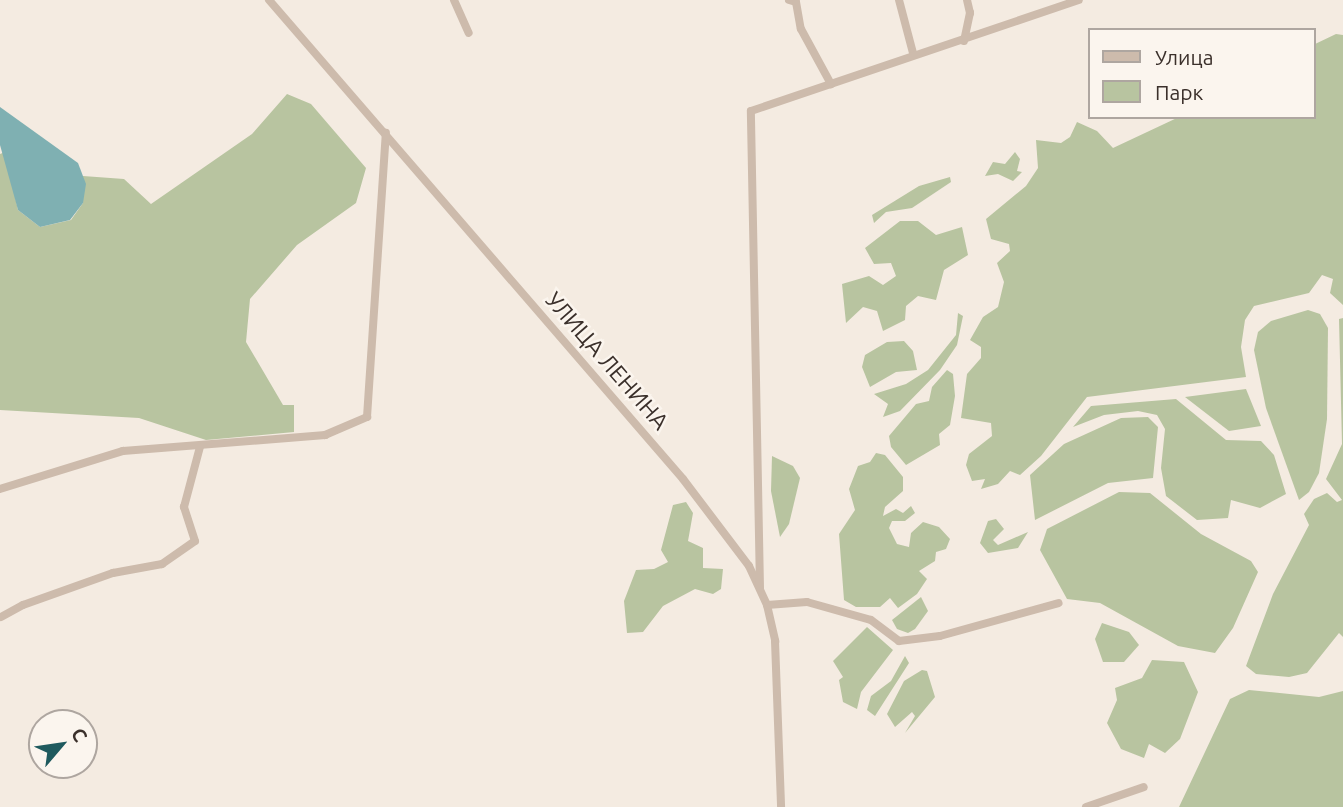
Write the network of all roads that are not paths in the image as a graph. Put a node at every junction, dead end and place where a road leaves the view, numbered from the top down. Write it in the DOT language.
graph roads {
  1 [pos="269,0"];
  2 [pos="454,0"];
  3 [pos="789,0"];
  4 [pos="899,0"];
  5 [pos="967,0"];
  6 [pos="1079,0"];
  7 [pos="469,33"];
  8 [pos="964,41"];
  9 [pos="913,52"];
  10 [pos="831,84"];
  11 [pos="386,133"];
  12 [pos="200,447"];
  13 [pos="0,489"];
  14 [pos="760,591"];
  15 [pos="1059,603"];
  16 [pos="767,605"];
  17 [pos="1,617"];
  18 [pos="1144,787"];
  19 [pos="781,807"];
  20 [pos="1086,807"];
  1 -- 11 [label="street, УЛИЦА ЛЕНИНА"];
  2 -- 7 [label="street"];
  3 -- 10 [label="street"];
  4 -- 9 [label="street"];
  5 -- 8 [label="street"];
  6 -- 8 [label="street"];
  8 -- 9 [label="street"];
  9 -- 10 [label="street"];
  10 -- 14 [label="street"];
  11 -- 12 [label="street"];
  11 -- 14 [label="street, УЛИЦА ЛЕНИНА"];
  12 -- 13 [label="street"];
  12 -- 17 [label="street"];
  14 -- 16 [label="street, УЛИЦА ЛЕНИНА"];
  15 -- 16 [label="street"];
  16 -- 19 [label="street, УЛИЦА ЛЕНИНА"];
  18 -- 20 [label="street"];
}
